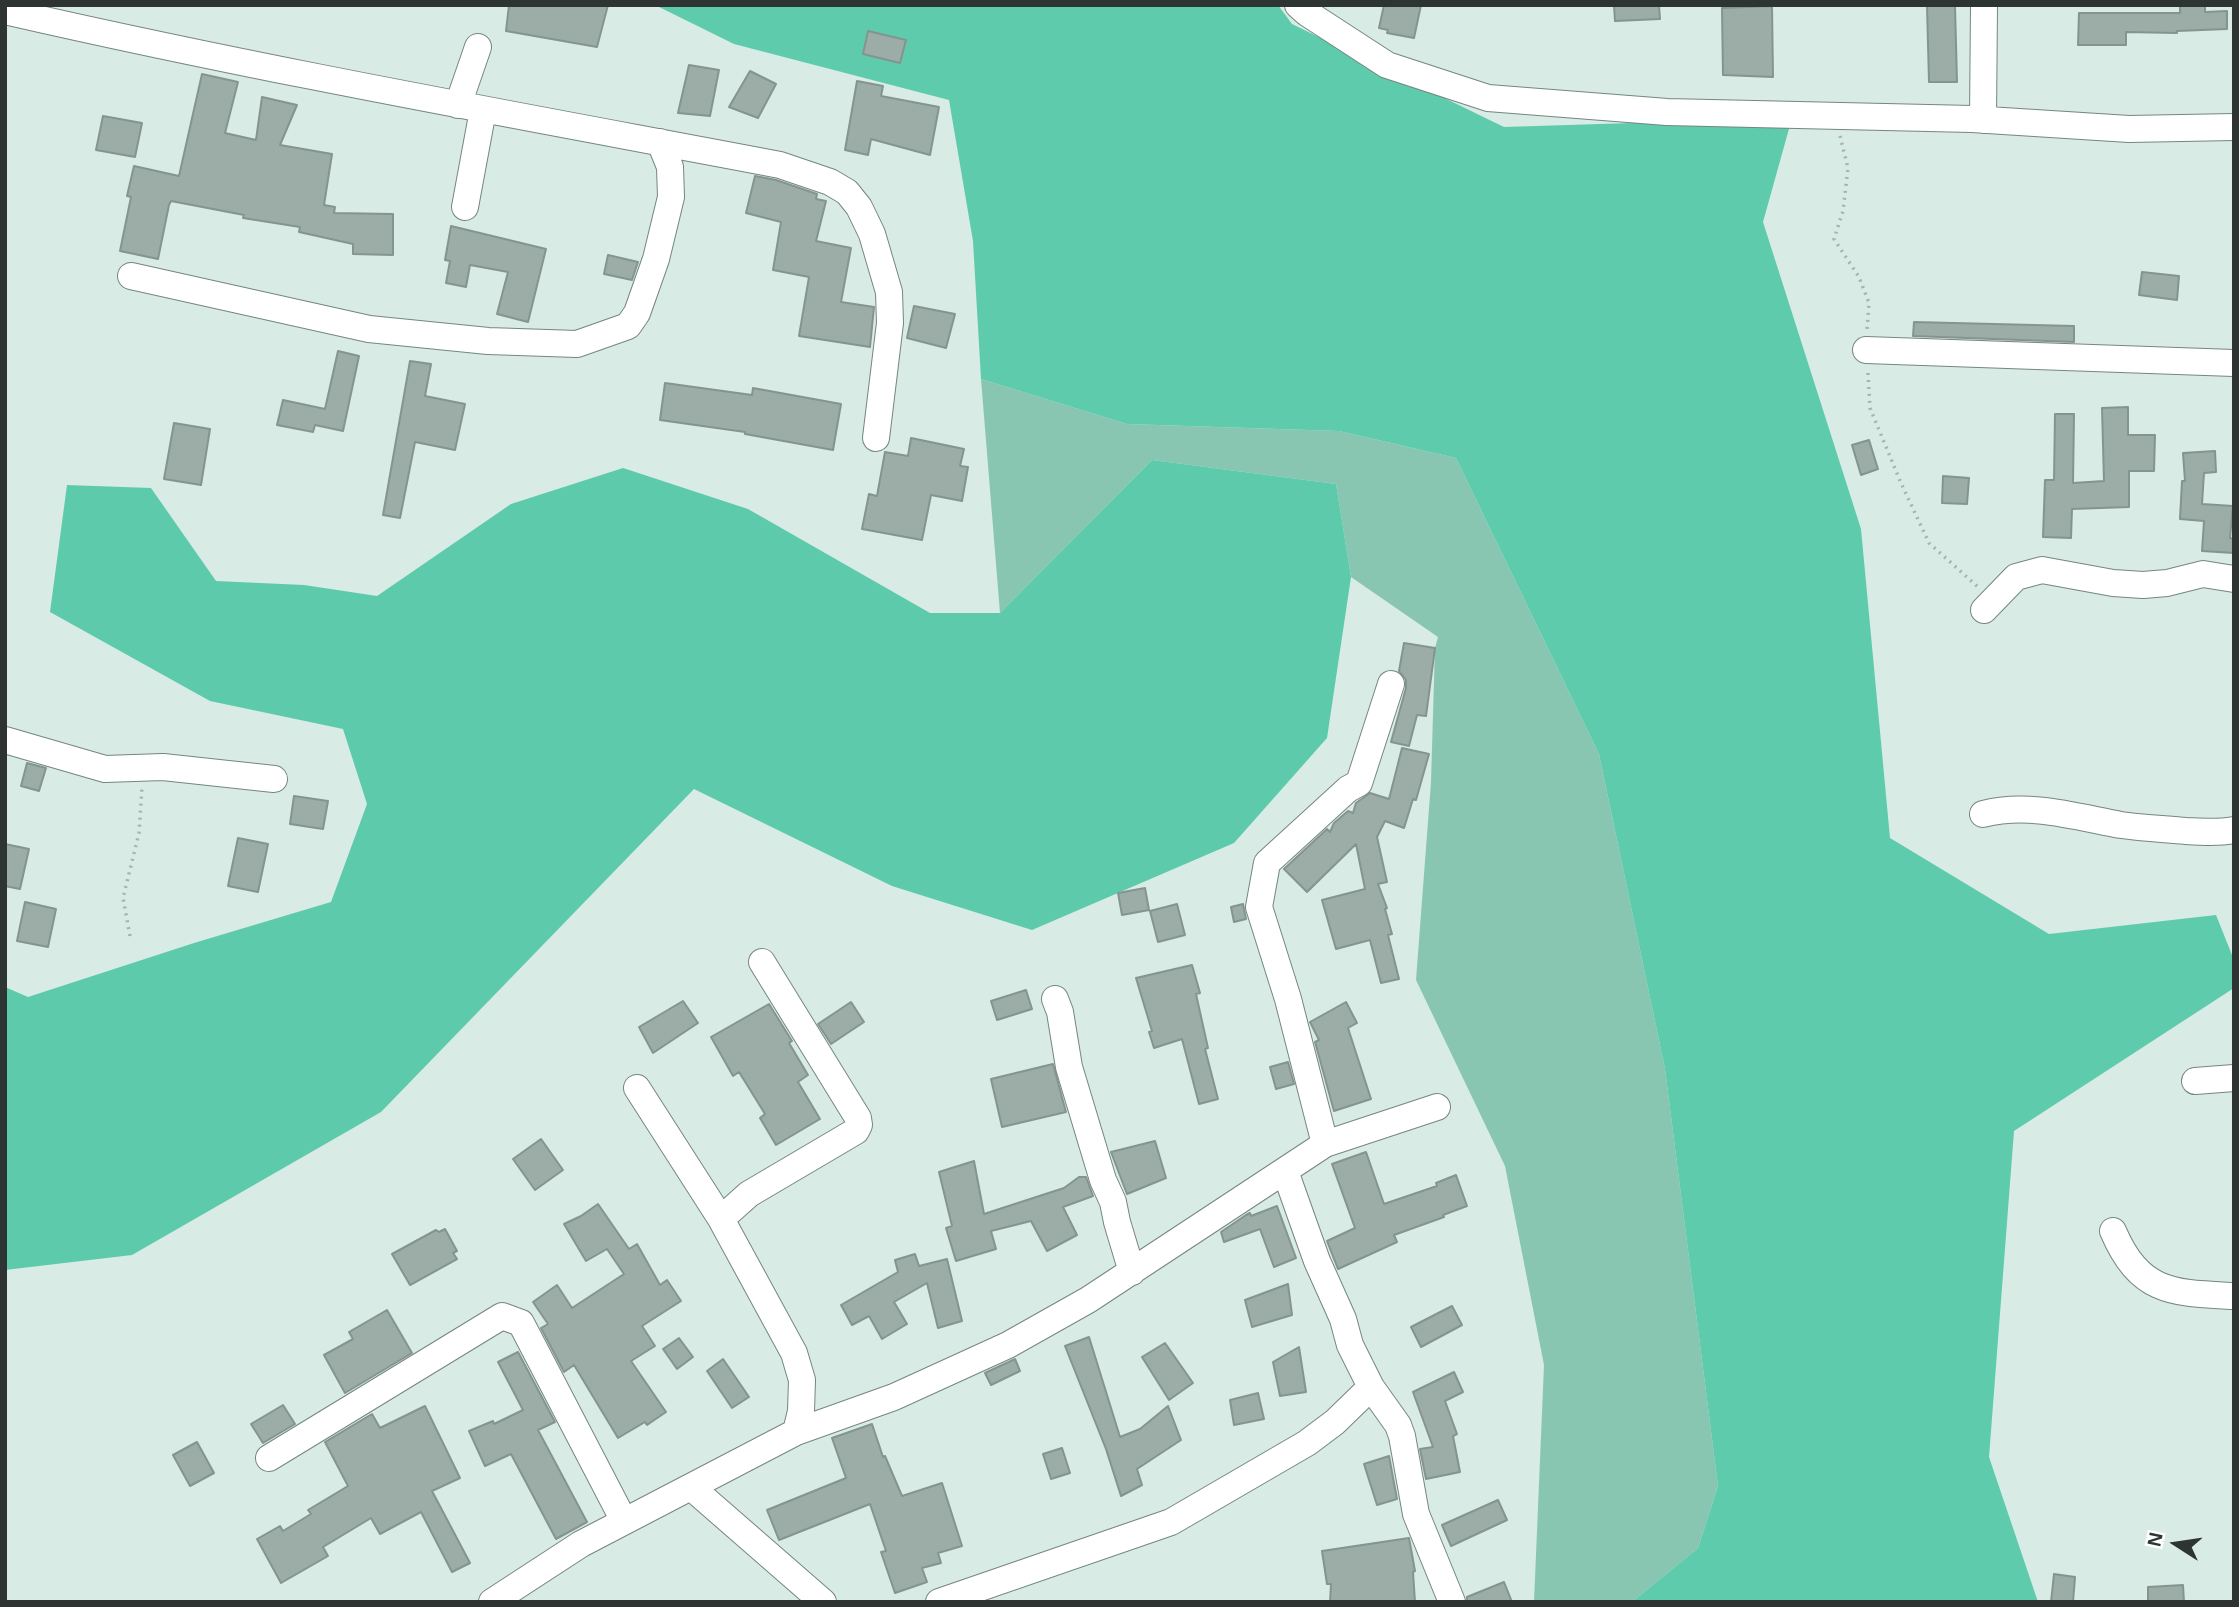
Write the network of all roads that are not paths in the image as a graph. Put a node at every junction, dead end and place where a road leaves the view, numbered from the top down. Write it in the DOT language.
graph roads {
  1 [pos="1298,5"];
  2 [pos="1984,5"];
  3 [pos="5,11"];
  4 [pos="478,47"];
  5 [pos="471,108"];
  6 [pos="1983,120"];
  7 [pos="2234,127"];
  8 [pos="660,142"];
  9 [pos="465,207"];
  10 [pos="131,275"];
  11 [pos="1866,350"];
  12 [pos="2234,363"];
  13 [pos="876,438"];
  14 [pos="2234,579"];
  15 [pos="1984,610"];
  16 [pos="1391,684"];
  17 [pos="5,740"];
  18 [pos="274,779"];
  19 [pos="1983,814"];
  20 [pos="2234,830"];
  21 [pos="762,962"];
  22 [pos="1055,999"];
  23 [pos="2234,1078"];
  24 [pos="2195,1080"];
  25 [pos="637,1088"];
  26 [pos="1437,1107"];
  27 [pos="1325,1144"];
  28 [pos="1285,1171"];
  29 [pos="721,1219"];
  30 [pos="2113,1231"];
  31 [pos="1132,1272"];
  32 [pos="2234,1296"];
  33 [pos="1371,1387"];
  34 [pos="796,1432"];
  35 [pos="269,1458"];
  36 [pos="691,1487"];
  37 [pos="624,1521"];
  38 [pos="492,1602"];
  39 [pos="823,1602"];
  40 [pos="939,1602"];
  41 [pos="1452,1602"];
  1 -- 6 [label="street"];
  2 -- 6 [label="street"];
  3 -- 5 [label="street"];
  4 -- 5 [label="street"];
  5 -- 8 [label="street"];
  5 -- 9 [label="street"];
  6 -- 7 [label="street"];
  8 -- 10 [label="street"];
  8 -- 13 [label="street"];
  11 -- 12 [label="street"];
  14 -- 15 [label="street"];
  16 -- 27 [label="street"];
  17 -- 18 [label="street"];
  19 -- 20 [label="street"];
  21 -- 29 [label="street"];
  22 -- 31 [label="street"];
  23 -- 24 [label="street"];
  25 -- 29 [label="street"];
  26 -- 27 [label="street"];
  27 -- 28 [label="street"];
  28 -- 31 [label="street"];
  28 -- 33 [label="street"];
  29 -- 34 [label="street"];
  30 -- 32 [label="street"];
  31 -- 34 [label="street"];
  33 -- 40 [label="street"];
  33 -- 41 [label="street"];
  34 -- 36 [label="street"];
  35 -- 37 [label="street"];
  36 -- 37 [label="street"];
  36 -- 39 [label="street"];
  37 -- 38 [label="street"];
}
